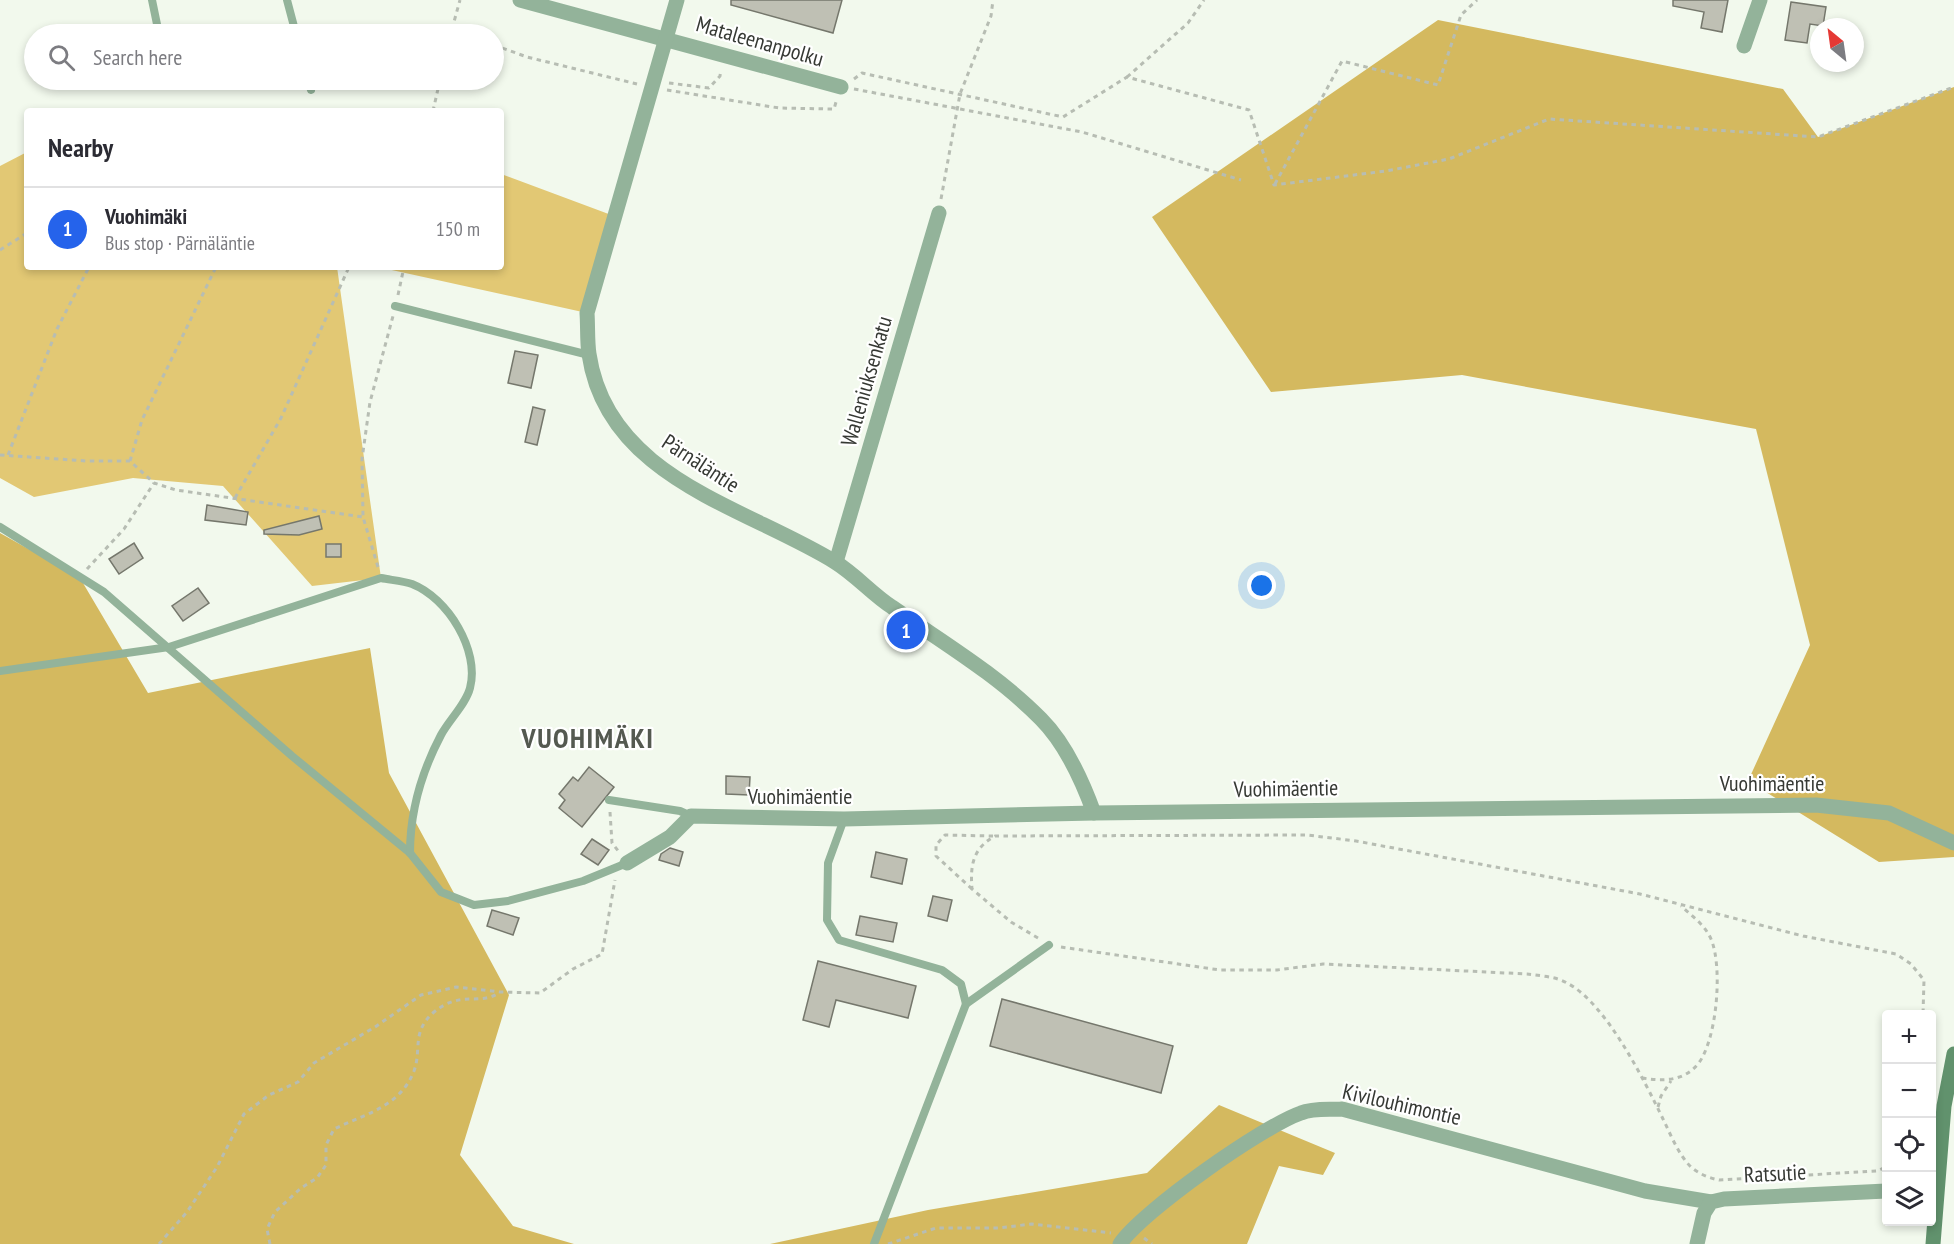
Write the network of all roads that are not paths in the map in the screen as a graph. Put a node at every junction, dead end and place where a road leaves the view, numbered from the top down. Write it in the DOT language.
graph roads {
  1 [pos="152,0"];
  2 [pos="287,0"];
  3 [pos="520,0"];
  4 [pos="677,0"];
  5 [pos="1760,0"];
  6 [pos="157,24"];
  7 [pos="293,24"];
  8 [pos="667,38"];
  9 [pos="1744,46"];
  10 [pos="841,87"];
  11 [pos="939,213"];
  12 [pos="395,306"];
  13 [pos="589,355"];
  14 [pos="0,528"];
  15 [pos="836,562"];
  16 [pos="169,647"];
  17 [pos="0,671"];
  18 [pos="609,800"];
  19 [pos="1094,813"];
  20 [pos="692,816"];
  21 [pos="844,819"];
  22 [pos="1954,843"];
  23 [pos="410,853"];
  24 [pos="622,865"];
  25 [pos="1049,945"];
  26 [pos="966,1004"];
  27 [pos="1954,1054"];
  28 [pos="1949,1106"];
  29 [pos="1936,1178"];
  30 [pos="1882,1191"];
  31 [pos="1711,1202"];
  32 [pos="1933,1226"];
  33 [pos="1123,1239"];
  34 [pos="874,1244"];
  35 [pos="1696,1244"];
  36 [pos="1933,1244"];
  1 -- 6 [label="lane"];
  2 -- 7 [label="lane"];
  3 -- 8 [label="street, Mataleenanpolku"];
  4 -- 8 [label="street, Pärnäläntie"];
  5 -- 9 [label="street"];
  8 -- 10 [label="street, Mataleenanpolku"];
  8 -- 13 [label="street, Pärnäläntie"];
  11 -- 15 [label="street, Walleniuksenkatu"];
  12 -- 13 [label="lane"];
  13 -- 15 [label="street, Pärnäläntie"];
  14 -- 16 [label="lane"];
  15 -- 19 [label="street, Pärnäläntie"];
  16 -- 17 [label="lane"];
  16 -- 23 [label="lane"];
  16 -- 23 [label="lane"];
  18 -- 20 [label="lane"];
  19 -- 21 [label="street, Vuohimäentie"];
  19 -- 22 [label="street, Vuohimäentie"];
  20 -- 21 [label="street, Vuohimäentie"];
  20 -- 24 [label="street"];
  21 -- 26 [label="lane"];
  23 -- 24 [label="lane"];
  25 -- 26 [label="lane"];
  26 -- 34 [label="lane"];
  27 -- 28 [label="street"];
  28 -- 29 [label="street"];
  30 -- 31 [label="street, Ratsutie"];
  31 -- 33 [label="street, Kivilouhimontie"];
  31 -- 35 [label="street"];
  32 -- 36 [label="street"];
}
